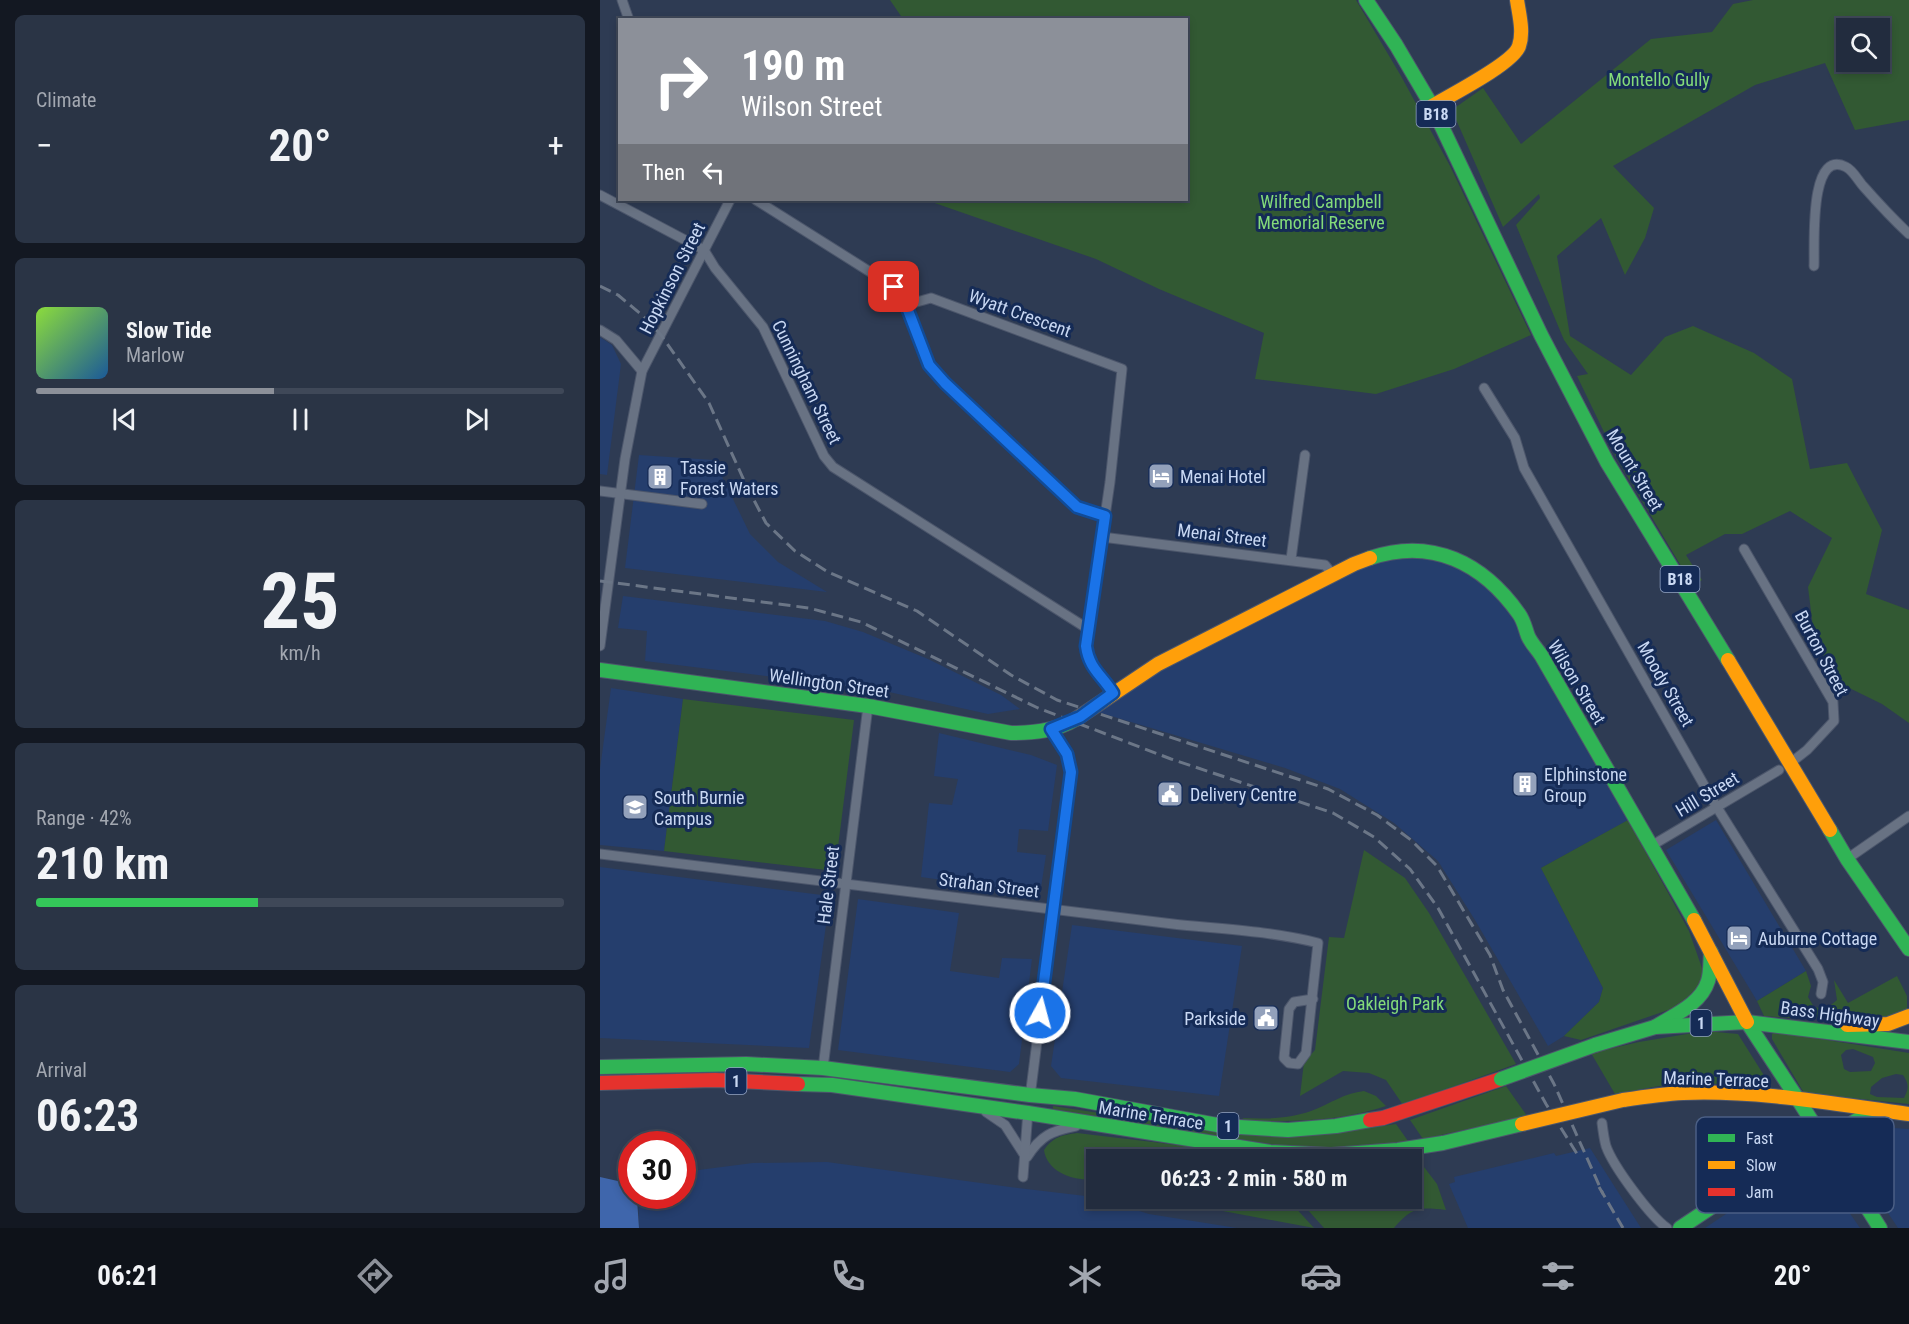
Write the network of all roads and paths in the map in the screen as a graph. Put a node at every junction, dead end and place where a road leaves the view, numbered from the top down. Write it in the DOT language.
graph roads {
  1 [pos="622,0"];
  2 [pos="1366,0"];
  3 [pos="1517,0"];
  4 [pos="628,18"];
  5 [pos="1432,106"];
  6 [pos="600,195"];
  7 [pos="729,201"];
  8 [pos="758,201"];
  9 [pos="1909,234"];
  10 [pos="704,250"];
  11 [pos="1814,266"];
  12 [pos="906,305"];
  13 [pos="600,330"];
  14 [pos="642,371"];
  15 [pos="1484,388"];
  16 [pos="1305,455"];
  17 [pos="600,491"];
  18 [pos="620,495"];
  19 [pos="702,504"];
  20 [pos="1105,516"];
  21 [pos="1102,537"];
  22 [pos="1744,549"];
  23 [pos="1291,559"];
  24 [pos="1333,575"];
  25 [pos="1088,629"];
  26 [pos="600,646"];
  27 [pos="600,670"];
  28 [pos="1113,693"];
  29 [pos="868,706"];
  30 [pos="1051,729"];
  31 [pos="1784,767"];
  32 [pos="1718,807"];
  33 [pos="1909,816"];
  34 [pos="1652,846"];
  35 [pos="600,854"];
  36 [pos="1846,859"];
  37 [pos="844,884"];
  38 [pos="1055,910"];
  39 [pos="1907,948"];
  40 [pos="1711,952"];
  41 [pos="1909,961"];
  42 [pos="1821,993"];
  43 [pos="1313,999"];
  44 [pos="1909,1016"];
  45 [pos="1747,1022"];
  46 [pos="1779,1025"];
  47 [pos="1655,1026"];
  48 [pos="1909,1042"];
  49 [pos="600,1067"];
  50 [pos="823,1068"];
  51 [pos="600,1083"];
  52 [pos="1030,1095"];
  53 [pos="1799,1101"];
  54 [pos="976,1106"];
  55 [pos="1892,1112"];
  56 [pos="1028,1113"];
  57 [pos="1909,1113"];
  58 [pos="1810,1117"];
  59 [pos="1861,1117"];
  60 [pos="1602,1123"];
  61 [pos="1101,1125"];
  62 [pos="1026,1159"];
  63 [pos="1023,1177"];
  64 [pos="1648,1210"];
  65 [pos="1702,1213"];
  66 [pos="1870,1213"];
  67 [pos="1660,1228"];
  68 [pos="1667,1228"];
  69 [pos="1680,1228"];
  70 [pos="1880,1228"];
  1 -- 4 [label="street"];
  2 -- 5 [label="main road, Mount Street / B18"];
  3 -- 5 [label="main road"];
  5 -- 31 [label="main road, Mount Street / B18"];
  6 -- 10 [label="street, Cunningham Street"];
  7 -- 10 [label="street, Hopkinson Street"];
  8 -- 12 [label="street"];
  9 -- 11 [label="street"];
  10 -- 14 [label="street, Hopkinson Street"];
  10 -- 25 [label="street, Cunningham Street"];
  12 -- 20 [label="street"];
  12 -- 20 [label="street, Wyatt Crescent"];
  13 -- 14 [label="street, Hopkinson Street"];
  14 -- 18 [label="street, Hopkinson Street"];
  15 -- 32 [label="street, Moody Street"];
  16 -- 23 [label="street"];
  17 -- 18 [label="street"];
  18 -- 19 [label="street"];
  18 -- 26 [label="street, Hopkinson Street"];
  20 -- 21 [label="street"];
  21 -- 23 [label="street, Menai Street"];
  21 -- 25 [label="street"];
  22 -- 31 [label="street, Burton Street"];
  23 -- 24 [label="street, Menai Street"];
  24 -- 28 [label="main road, Wilson Street"];
  24 -- 34 [label="main road, Wilson Street"];
  25 -- 28 [label="street"];
  27 -- 29 [label="main road, Wellington Street"];
  28 -- 30 [label="main road, Wilson Street"];
  29 -- 30 [label="main road, Wellington Street"];
  29 -- 37 [label="street, Hale Street"];
  30 -- 38 [label="street"];
  31 -- 32 [label="street, Hill Street"];
  31 -- 36 [label="main road, Mount Street / B18"];
  32 -- 34 [label="street, Hill Street"];
  32 -- 42 [label="street, Moody Street"];
  33 -- 36 [label="street"];
  34 -- 40 [label="main road, Wilson Street"];
  35 -- 37 [label="street, Strahan Street"];
  36 -- 39 [label="main road, Mount Street / B18"];
  37 -- 38 [label="street, Strahan Street"];
  37 -- 50 [label="street, Hale Street"];
  38 -- 43 [label="street, Strahan Street"];
  38 -- 52 [label="street"];
  39 -- 41 [label="main road, Mount Street"];
  40 -- 45 [label="main road, Wilson Street"];
  40 -- 47 [label="main road"];
  43 -- 43 [label="street, Strahan Street"];
  44 -- 46 [label="main road"];
  45 -- 46 [label="main road, Bass Highway / 1"];
  45 -- 47 [label="main road, Marine Terrace / 1"];
  45 -- 53 [label="main road, Wilson Street"];
  46 -- 48 [label="main road, Bass Highway / 1"];
  47 -- 52 [label="main road, Marine Terrace / 1, bridge"];
  49 -- 50 [label="main road, Marine Terrace / 1"];
  50 -- 52 [label="main road, Marine Terrace / 1"];
  51 -- 54 [label="main road, Marine Terrace / 1"];
  52 -- 56 [label="street"];
  53 -- 55 [label="main road, 1"];
  53 -- 58 [label="main road, Wilson Street"];
  53 -- 61 [label="main road, Marine Terrace / 1, bridge"];
  54 -- 56 [label="main road, Marine Terrace / 1"];
  54 -- 62 [label="street"];
  55 -- 57 [label="main road, 1"];
  55 -- 59 [label="main road"];
  56 -- 61 [label="main road, Marine Terrace / 1"];
  56 -- 62 [label="street"];
  60 -- 64 [label="street"];
  61 -- 62 [label="street"];
  62 -- 63 [label="street"];
  64 -- 67 [label="street"];
  64 -- 68 [label="street"];
  65 -- 69 [label="main road"];
  66 -- 70 [label="main road, Wilson Street"];
}
